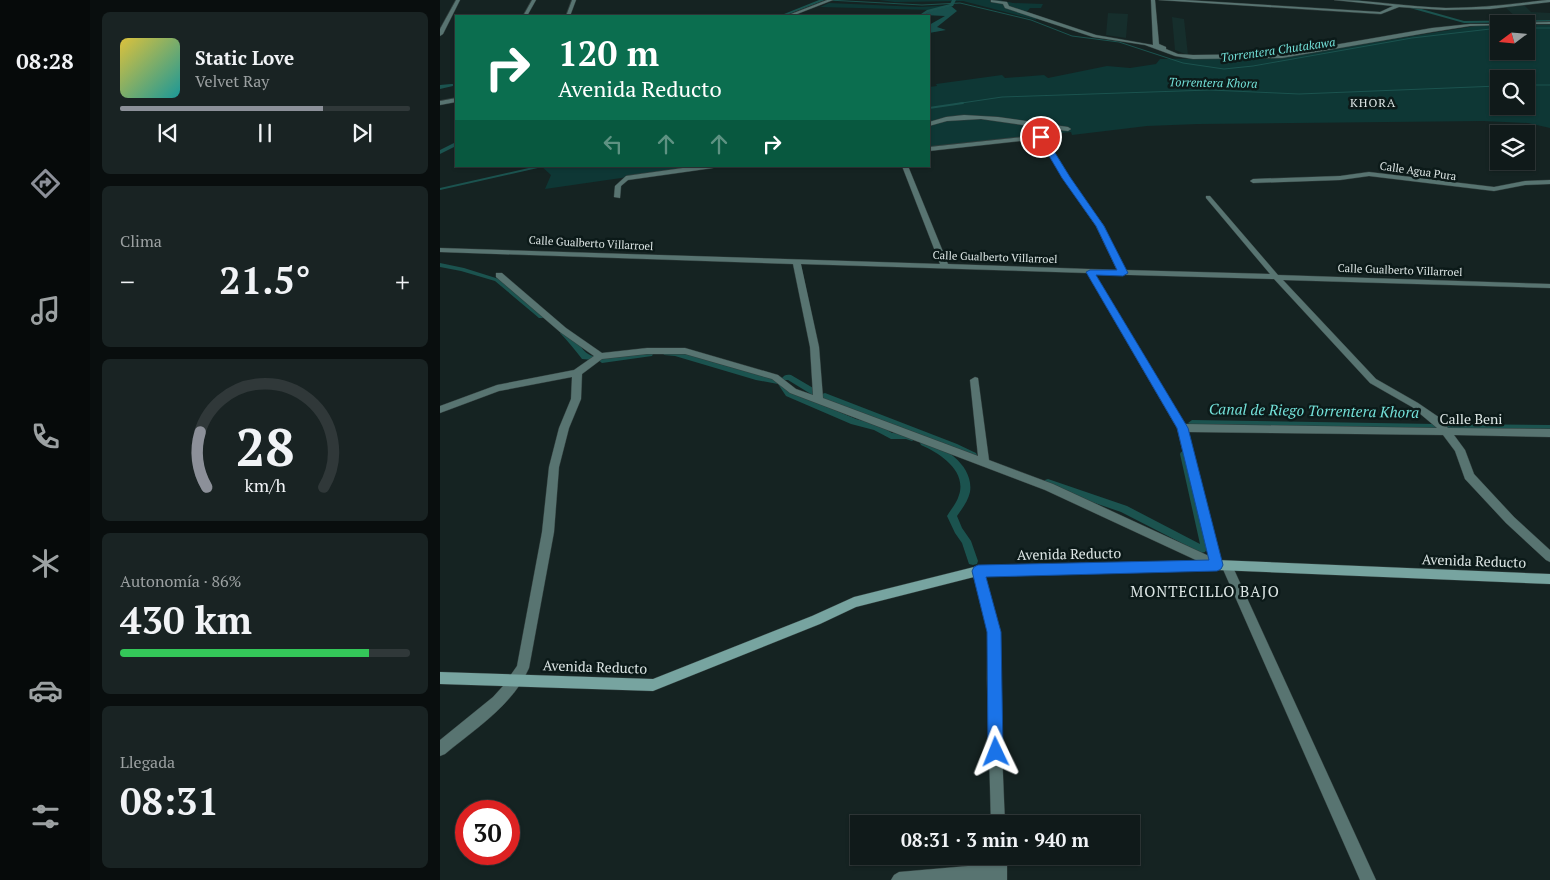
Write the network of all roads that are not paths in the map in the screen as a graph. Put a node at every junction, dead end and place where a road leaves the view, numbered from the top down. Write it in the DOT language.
graph roads {
  1 [pos="454,0"];
  2 [pos="458,0"];
  3 [pos="534,0"];
  4 [pos="574,0"];
  5 [pos="1153,0"];
  6 [pos="1161,0"];
  7 [pos="1169,0"];
  8 [pos="1336,0"];
  9 [pos="1408,0"];
  10 [pos="829,1"];
  11 [pos="993,1"];
  12 [pos="1550,1"];
  13 [pos="1412,5"];
  14 [pos="1398,6"];
  15 [pos="526,15"];
  16 [pos="568,15"];
  17 [pos="791,15"];
  18 [pos="1535,23"];
  19 [pos="1550,23"];
  20 [pos="1490,24"];
  21 [pos="440,26"];
  22 [pos="440,34"];
  23 [pos="1193,58"];
  24 [pos="455,100"];
  25 [pos="440,103"];
  26 [pos="930,124"];
  27 [pos="1068,129"];
  28 [pos="930,148"];
  29 [pos="705,167"];
  30 [pos="906,167"];
  31 [pos="1253,181"];
  32 [pos="1550,182"];
  33 [pos="1208,197"];
  34 [pos="618,198"];
  35 [pos="440,250"];
  36 [pos="796,261"];
  37 [pos="945,266"];
  38 [pos="1090,272"];
  39 [pos="1123,273"];
  40 [pos="499,275"];
  41 [pos="1276,277"];
  42 [pos="1550,286"];
  43 [pos="600,356"];
  44 [pos="577,373"];
  45 [pos="975,380"];
  46 [pos="818,400"];
  47 [pos="440,410"];
  48 [pos="1182,428"];
  49 [pos="1448,433"];
  50 [pos="1550,433"];
  51 [pos="984,461"];
  52 [pos="1550,557"];
  53 [pos="1222,565"];
  54 [pos="978,571"];
  55 [pos="1550,579"];
  56 [pos="440,678"];
  57 [pos="518,679"];
  58 [pos="440,749"];
  59 [pos="998,815"];
  60 [pos="999,869"];
  61 [pos="899,880"];
  62 [pos="1368,880"];
  1 -- 21 [label="street"];
  2 -- 22 [label="street"];
  3 -- 15 [label="street"];
  4 -- 16 [label="street"];
  5 -- 23 [label="street"];
  6 -- 7 [label="street"];
  7 -- 14 [label="street"];
  8 -- 14 [label="street"];
  9 -- 13 [label="street"];
  10 -- 17 [label="street"];
  11 -- 23 [label="street"];
  12 -- 13 [label="street"];
  13 -- 14 [label="street"];
  18 -- 19 [label="street"];
  20 -- 23 [label="street"];
  24 -- 25 [label="street"];
  26 -- 27 [label="street"];
  28 -- 39 [label="street"];
  29 -- 34 [label="street"];
  30 -- 37 [label="street"];
  31 -- 32 [label="street, Calle Agua Pura"];
  33 -- 41 [label="street"];
  35 -- 36 [label="street, Calle Gualberto Villarroel"];
  36 -- 37 [label="street, Calle Gualberto Villarroel"];
  36 -- 46 [label="street"];
  37 -- 38 [label="street, Calle Gualberto Villarroel"];
  38 -- 39 [label="street, Calle Gualberto Villarroel"];
  38 -- 48 [label="street"];
  39 -- 41 [label="street, Calle Gualberto Villarroel"];
  40 -- 43 [label="street"];
  41 -- 42 [label="street, Calle Gualberto Villarroel"];
  41 -- 49 [label="street"];
  43 -- 44 [label="street"];
  43 -- 46 [label="street"];
  44 -- 47 [label="street"];
  44 -- 57 [label="street"];
  45 -- 51 [label="street"];
  46 -- 51 [label="street"];
  48 -- 49 [label="street, Calle Beni"];
  48 -- 53 [label="street"];
  49 -- 50 [label="street, Calle Beni"];
  49 -- 52 [label="street"];
  51 -- 53 [label="street"];
  53 -- 54 [label="main road, Avenida Reducto"];
  53 -- 55 [label="main road, Avenida Reducto"];
  53 -- 62 [label="street"];
  54 -- 57 [label="main road, Avenida Reducto"];
  54 -- 59 [label="street"];
  56 -- 57 [label="main road, Avenida Reducto"];
  57 -- 58 [label="street"];
  60 -- 61 [label="street"];
}
